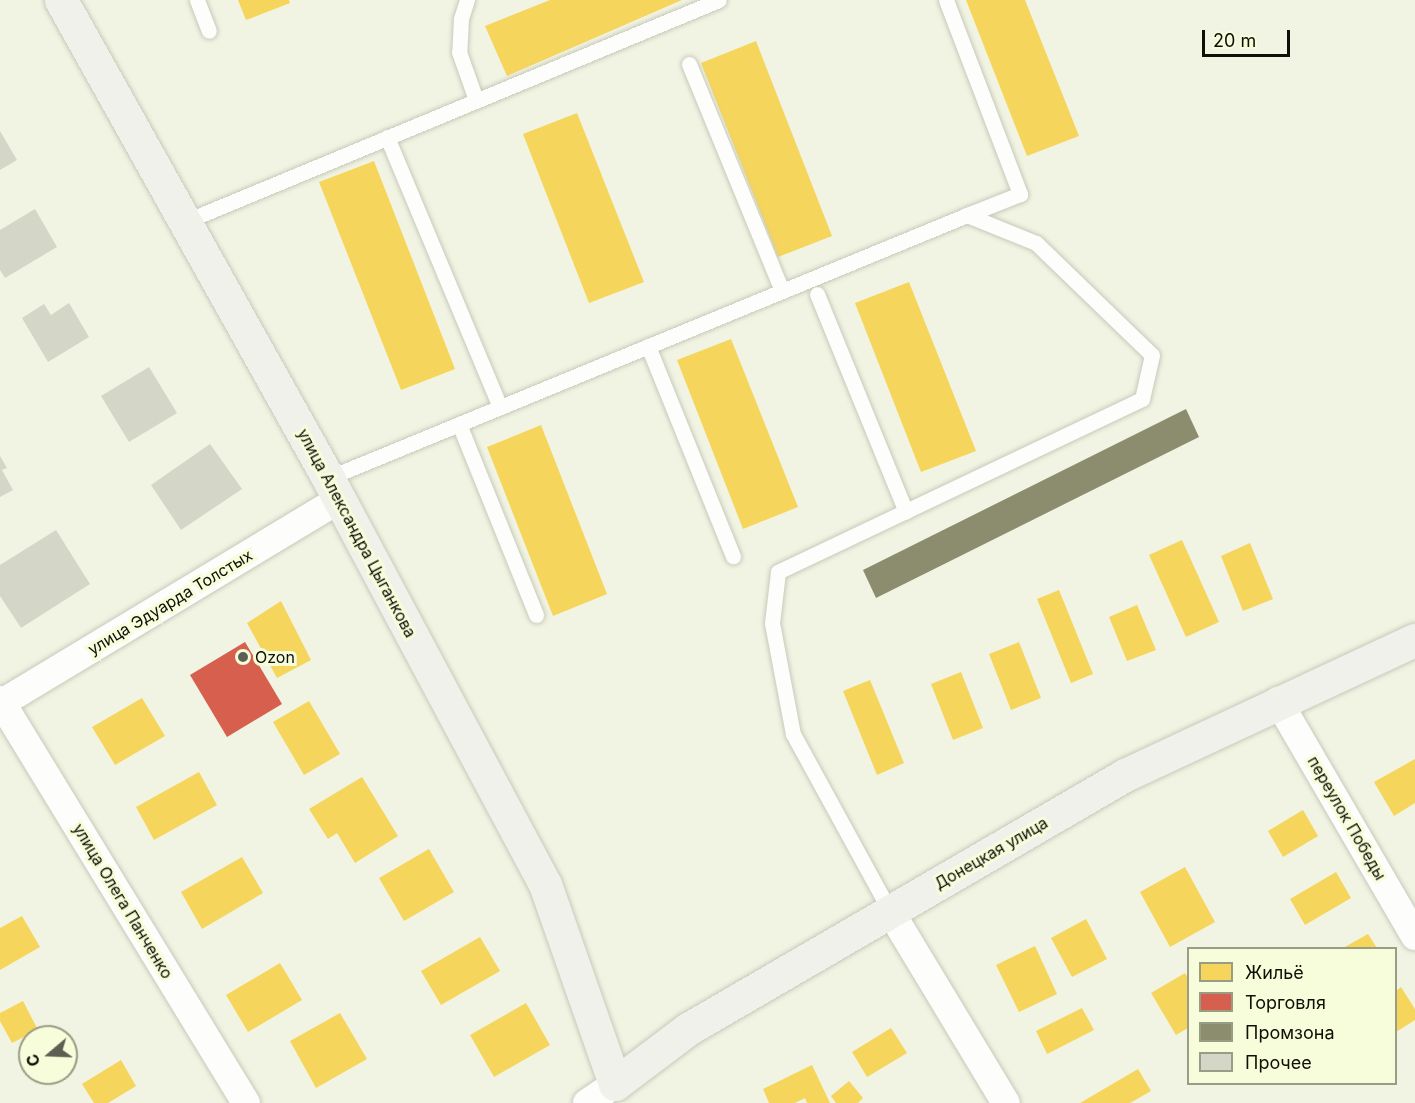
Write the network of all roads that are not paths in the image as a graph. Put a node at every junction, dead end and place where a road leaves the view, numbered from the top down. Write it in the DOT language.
graph roads {
  1 [pos="61,0"];
  2 [pos="197,0"];
  3 [pos="467,0"];
  4 [pos="719,0"];
  5 [pos="946,0"];
  6 [pos="209,31"];
  7 [pos="689,64"];
  8 [pos="476,100"];
  9 [pos="387,137"];
  10 [pos="967,215"];
  11 [pos="184,222"];
  12 [pos="782,291"];
  13 [pos="817,294"];
  14 [pos="648,346"];
  15 [pos="500,407"];
  16 [pos="459,424"];
  17 [pos="334,489"];
  18 [pos="906,512"];
  19 [pos="733,556"];
  20 [pos="536,615"];
  21 [pos="1415,640"];
  22 [pos="1278,701"];
  23 [pos="1,702"];
  24 [pos="891,911"];
  25 [pos="1415,936"];
  26 [pos="615,1084"];
  27 [pos="246,1103"];
  28 [pos="587,1103"];
  29 [pos="1006,1103"];
  1 -- 11 [label="street, улица Александра Цыганкова"];
  2 -- 6 [label="lane"];
  3 -- 8 [label="lane"];
  4 -- 8 [label="lane"];
  5 -- 10 [label="lane"];
  7 -- 12 [label="lane"];
  8 -- 9 [label="lane"];
  9 -- 11 [label="lane"];
  9 -- 15 [label="lane"];
  10 -- 12 [label="lane"];
  10 -- 18 [label="lane"];
  11 -- 17 [label="street, улица Александра Цыганкова"];
  12 -- 14 [label="lane"];
  13 -- 18 [label="lane"];
  14 -- 15 [label="lane"];
  14 -- 19 [label="lane"];
  15 -- 16 [label="lane"];
  16 -- 17 [label="lane"];
  16 -- 20 [label="lane"];
  17 -- 23 [label="street, улица Эдуарда Толстых"];
  17 -- 26 [label="street, улица Александра Цыганкова"];
  18 -- 24 [label="lane"];
  21 -- 22 [label="street, Донецкая улица"];
  22 -- 24 [label="street, Донецкая улица"];
  22 -- 25 [label="street, переулок Победы"];
  23 -- 27 [label="street, улица Олега Панченко"];
  24 -- 26 [label="street, Донецкая улица"];
  24 -- 29 [label="street"];
  26 -- 28 [label="street, Донецкая улица"];
}
